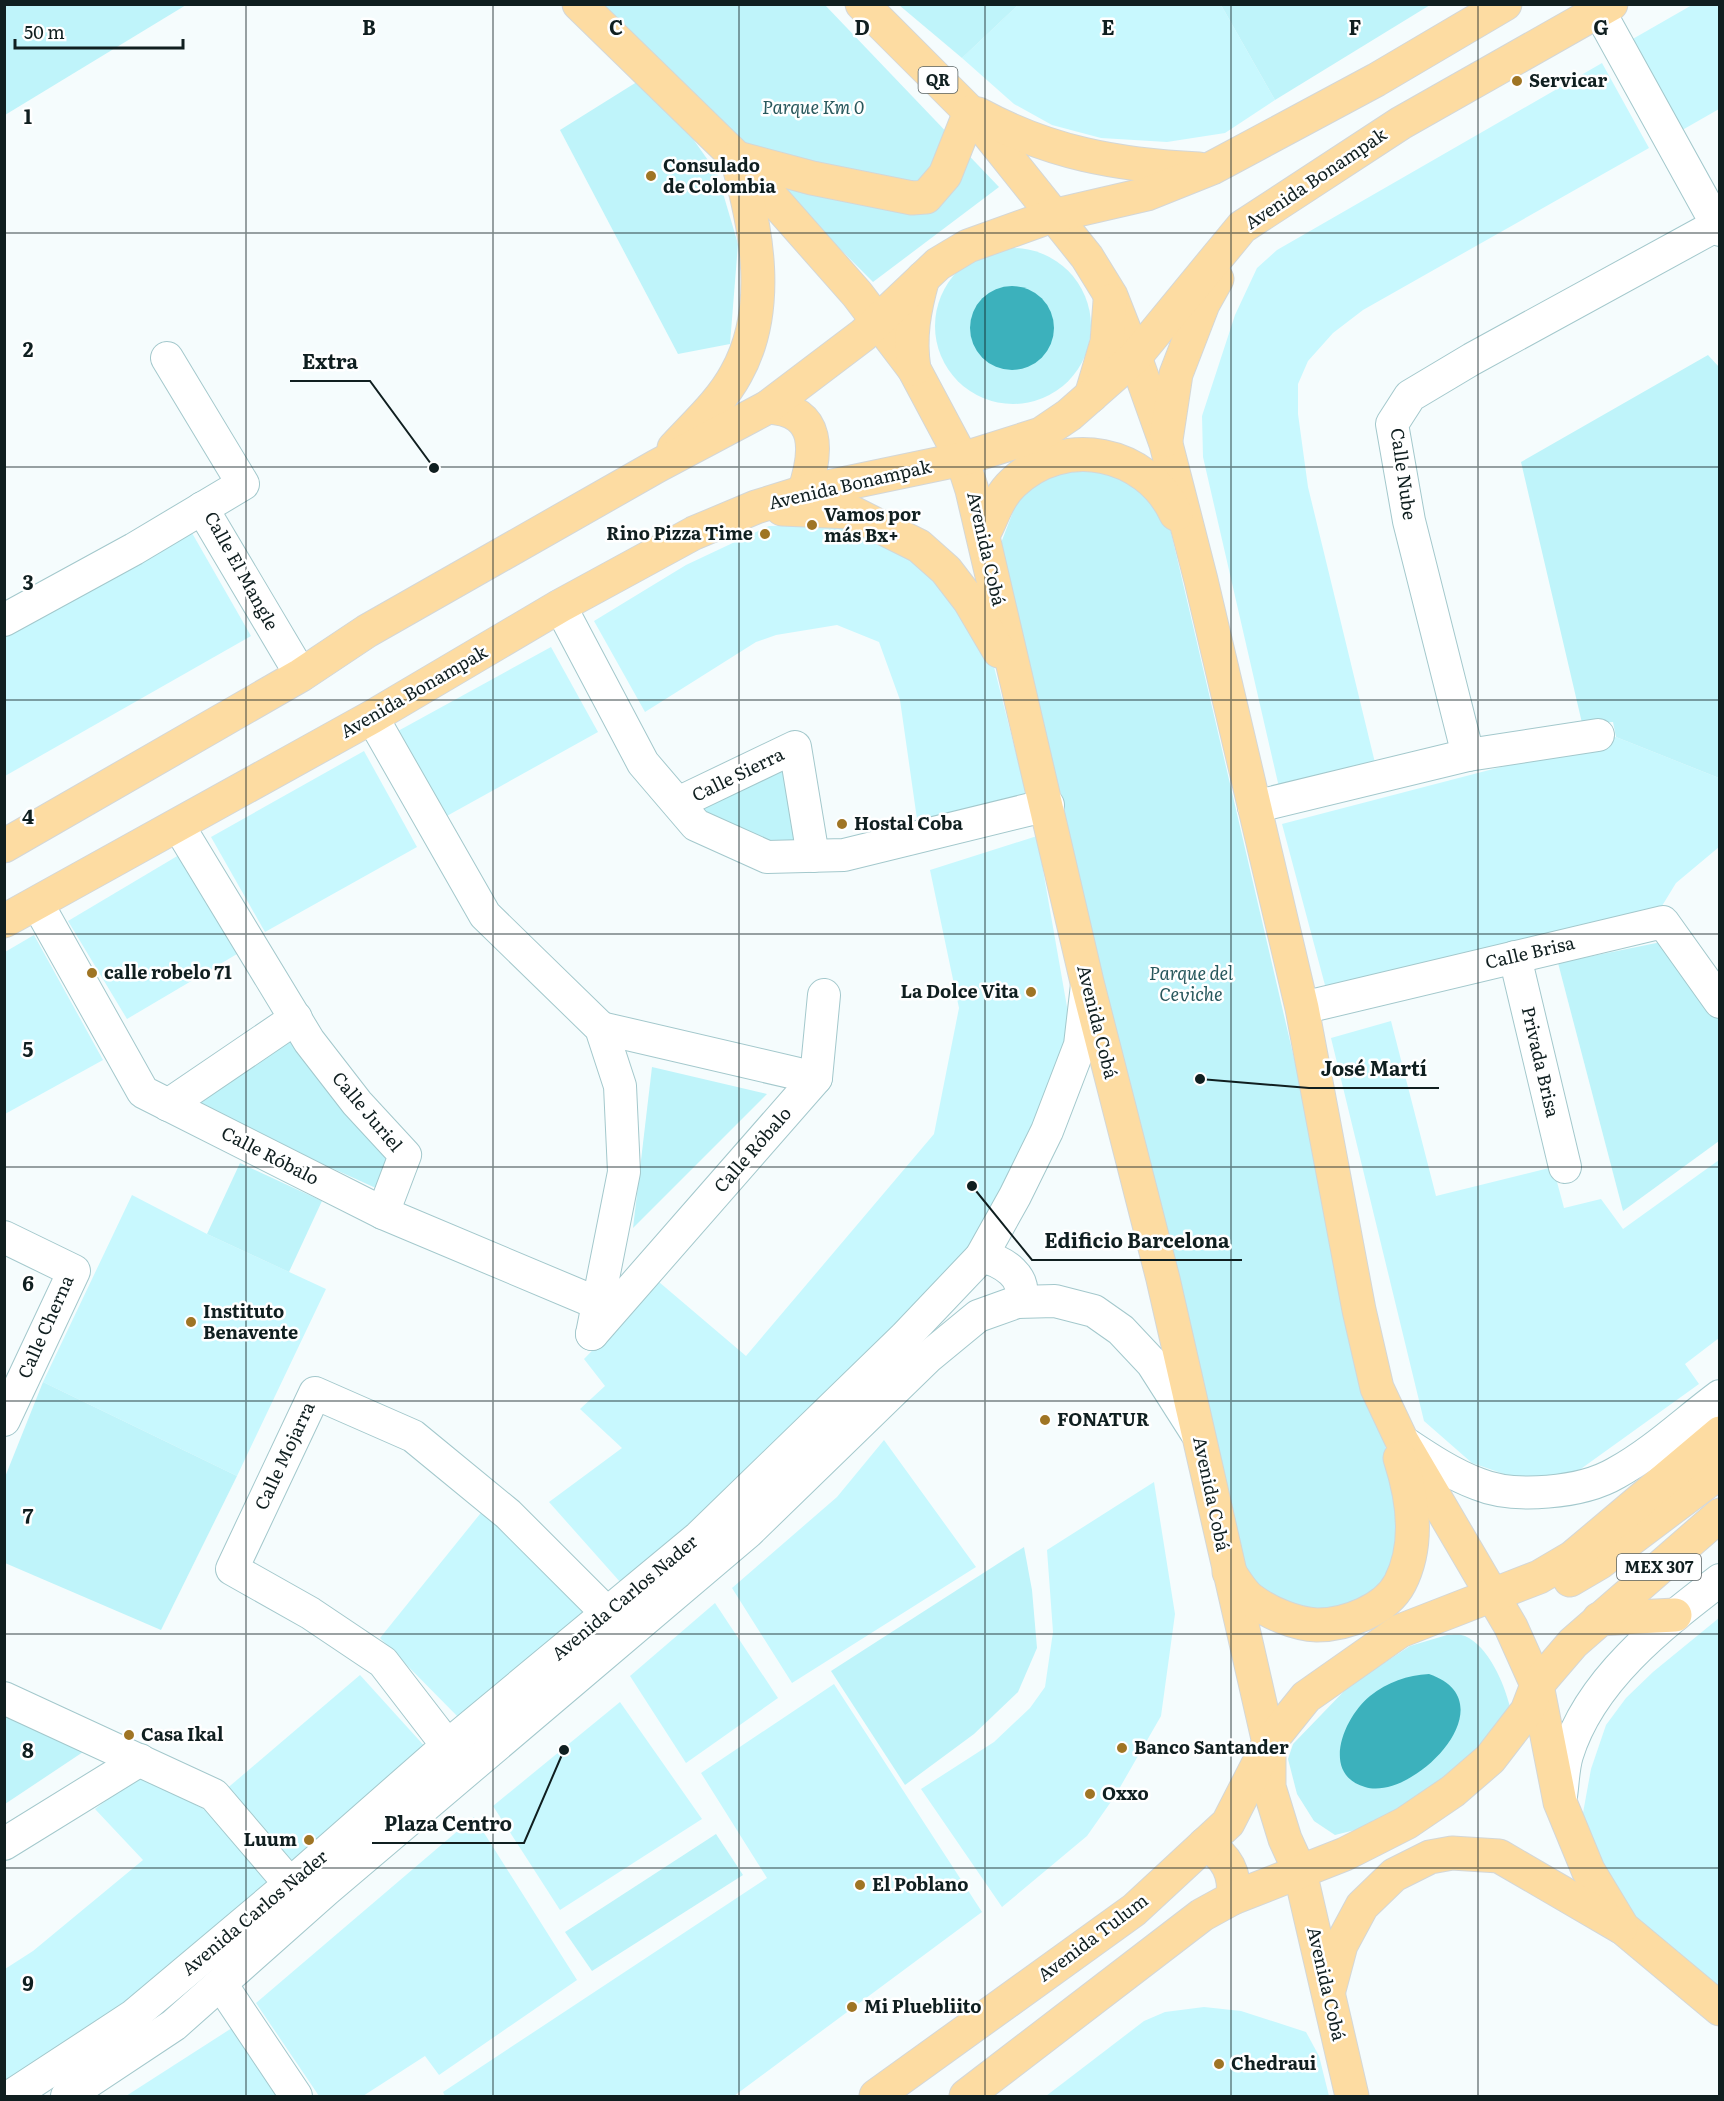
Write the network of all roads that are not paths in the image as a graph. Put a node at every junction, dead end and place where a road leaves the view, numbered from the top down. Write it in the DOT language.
graph roads {
  1 [pos="579,4"];
  2 [pos="862,4"];
  3 [pos="1497,8"];
  4 [pos="1605,8"];
  5 [pos="1516,56"];
  6 [pos="1377,80"];
  7 [pos="967,109"];
  8 [pos="1401,123"];
  9 [pos="737,158"];
  10 [pos="1212,168"];
  11 [pos="1052,216"];
  12 [pos="1242,227"];
  13 [pos="1718,227"];
  14 [pos="999,234"];
  15 [pos="1087,258"];
  16 [pos="923,279"];
  17 [pos="1111,296"];
  18 [pos="878,321"];
  19 [pos="1135,357"];
  20 [pos="167,358"];
  21 [pos="914,369"];
  22 [pos="1090,396"];
  23 [pos="768,407"];
  24 [pos="936,408"];
  25 [pos="1014,444"];
  26 [pos="1166,444"];
  27 [pos="962,459"];
  28 [pos="657,466"];
  29 [pos="804,492"];
  30 [pos="756,507"];
  31 [pos="202,508"];
  32 [pos="984,535"];
  33 [pos="1194,555"];
  34 [pos="560,606"];
  35 [pos="4,620"];
  36 [pos="300,675"];
  37 [pos="1017,681"];
  38 [pos="372,717"];
  39 [pos="1598,735"];
  40 [pos="1468,755"];
  41 [pos="678,804"];
  42 [pos="1048,805"];
  43 [pos="1254,807"];
  44 [pos="178,825"];
  45 [pos="4,846"];
  46 [pos="813,856"];
  47 [pos="37,903"];
  48 [pos="4,921"];
  49 [pos="1515,957"];
  50 [pos="1087,982"];
  51 [pos="824,995"];
  52 [pos="1719,1002"];
  53 [pos="1302,1008"];
  54 [pos="296,1018"];
  55 [pos="602,1028"];
  56 [pos="816,1078"];
  57 [pos="168,1105"];
  58 [pos="1565,1167"];
  59 [pos="383,1213"];
  60 [pos="4,1237"];
  61 [pos="981,1257"];
  62 [pos="1017,1302"];
  63 [pos="597,1303"];
  64 [pos="1377,1388"];
  65 [pos="1719,1396"];
  66 [pos="4,1420"];
  67 [pos="1719,1432"];
  68 [pos="1199,1437"];
  69 [pos="1402,1441"];
  70 [pos="1719,1472"];
  71 [pos="1719,1515"];
  72 [pos="1228,1570"];
  73 [pos="1719,1580"];
  74 [pos="1493,1594"];
  75 [pos="607,1614"];
  76 [pos="1675,1615"];
  77 [pos="1599,1619"];
  78 [pos="1537,1685"];
  79 [pos="4,1698"];
  80 [pos="1269,1743"];
  81 [pos="447,1746"];
  82 [pos="140,1760"];
  83 [pos="467,1771"];
  84 [pos="1560,1802"];
  85 [pos="4,1844"];
  86 [pos="1205,1844"];
  87 [pos="1300,1872"];
  88 [pos="290,1884"];
  89 [pos="1233,1898"];
  90 [pos="1623,1928"];
  91 [pos="221,1984"];
  92 [pos="1328,1992"];
  93 [pos="1719,2009"];
  94 [pos="11,2097"];
  95 [pos="67,2097"];
  96 [pos="296,2097"];
  97 [pos="876,2097"];
  98 [pos="966,2097"];
  99 [pos="1352,2097"];
  1 -- 9 [label="main road, Avenida Cobá"];
  2 -- 7 [label="main road, QR"];
  3 -- 5 [label="main road"];
  3 -- 6 [label="main road"];
  4 -- 5 [label="main road, Avenida Bonampak"];
  4 -- 13 [label="street, Calle Nube"];
  5 -- 8 [label="main road, Avenida Bonampak"];
  6 -- 8 [label="main road"];
  6 -- 10 [label="main road"];
  7 -- 9 [label="main road"];
  7 -- 10 [label="main road"];
  7 -- 11 [label="main road, QR"];
  8 -- 12 [label="main road, Avenida Bonampak"];
  9 -- 18 [label="main road, Avenida Cobá"];
  9 -- 28 [label="main road"];
  10 -- 11 [label="main road"];
  11 -- 14 [label="main road"];
  11 -- 15 [label="main road"];
  12 -- 19 [label="main road, Avenida Bonampak"];
  12 -- 26 [label="main road"];
  13 -- 40 [label="street, Calle Nube"];
  14 -- 15 [label="main road"];
  14 -- 16 [label="main road"];
  15 -- 17 [label="main road"];
  16 -- 18 [label="main road"];
  16 -- 21 [label="main road"];
  17 -- 19 [label="main road"];
  17 -- 22 [label="main road"];
  18 -- 21 [label="main road, Avenida Cobá"];
  18 -- 23 [label="main road"];
  19 -- 22 [label="main road, Avenida Bonampak"];
  19 -- 26 [label="main road"];
  20 -- 31 [label="street, Calle El Mangle"];
  21 -- 24 [label="main road, Avenida Cobá"];
  22 -- 25 [label="main road, Avenida Bonampak"];
  23 -- 28 [label="main road"];
  23 -- 29 [label="main road"];
  24 -- 25 [label="main road"];
  24 -- 27 [label="main road, Avenida Cobá"];
  25 -- 27 [label="main road, Avenida Bonampak"];
  26 -- 33 [label="main road"];
  27 -- 29 [label="main road, Avenida Bonampak"];
  27 -- 32 [label="main road, Avenida Cobá"];
  28 -- 36 [label="main road"];
  29 -- 30 [label="main road, Avenida Bonampak"];
  30 -- 34 [label="main road, Avenida Bonampak"];
  30 -- 37 [label="main road"];
  31 -- 35 [label="street"];
  31 -- 36 [label="street, Calle El Mangle"];
  32 -- 33 [label="main road"];
  32 -- 37 [label="main road, Avenida Cobá"];
  33 -- 43 [label="main road"];
  34 -- 38 [label="main road, Avenida Bonampak"];
  34 -- 41 [label="street, Calle Sierra"];
  36 -- 45 [label="main road"];
  37 -- 42 [label="main road, Avenida Cobá"];
  38 -- 44 [label="main road, Avenida Bonampak"];
  38 -- 55 [label="street, Calle Róbalo"];
  39 -- 40 [label="street"];
  40 -- 43 [label="street"];
  41 -- 46 [label="street, Calle Sierra"];
  41 -- 46 [label="street, Calle Sierra"];
  42 -- 46 [label="street, Calle Sierra"];
  42 -- 50 [label="main road, Avenida Cobá"];
  43 -- 53 [label="main road"];
  44 -- 47 [label="main road, Avenida Bonampak"];
  44 -- 54 [label="street, Calle Juriel"];
  47 -- 48 [label="main road, Avenida Bonampak"];
  47 -- 57 [label="street, Calle Róbalo"];
  49 -- 52 [label="street, Calle Brisa"];
  49 -- 53 [label="street, Calle Brisa"];
  49 -- 58 [label="street, Privada Brisa"];
  50 -- 61 [label="street, Avenida Carlos Nader"];
  50 -- 68 [label="main road, Avenida Cobá"];
  51 -- 56 [label="street"];
  53 -- 64 [label="main road"];
  54 -- 57 [label="street"];
  54 -- 59 [label="street, Calle Juriel"];
  55 -- 56 [label="street"];
  55 -- 63 [label="street, Calle Róbalo"];
  56 -- 63 [label="street, Calle Róbalo"];
  57 -- 59 [label="street, Calle Róbalo"];
  59 -- 63 [label="street, Calle Róbalo"];
  60 -- 66 [label="street, Calle Cherna"];
  61 -- 62 [label="street"];
  61 -- 75 [label="street, Avenida Carlos Nader"];
  62 -- 68 [label="street, Avenida Carlos Nader"];
  62 -- 83 [label="street, Avenida Carlos Nader"];
  64 -- 69 [label="main road"];
  64 -- 72 [label="main road"];
  65 -- 69 [label="street"];
  67 -- 74 [label="main road, Avenida Tulum"];
  68 -- 72 [label="main road, Avenida Cobá"];
  69 -- 74 [label="main road"];
  70 -- 74 [label="main road, MEX 307"];
  71 -- 77 [label="main road, MEX 307"];
  72 -- 80 [label="main road, Avenida Cobá"];
  73 -- 76 [label="street"];
  74 -- 78 [label="main road"];
  74 -- 80 [label="main road, Avenida Tulum"];
  75 -- 81 [label="street, Avenida Carlos Nader"];
  75 -- 81 [label="street, Calle Mojarra"];
  76 -- 77 [label="main road"];
  76 -- 84 [label="street"];
  77 -- 78 [label="main road, MEX 307"];
  78 -- 84 [label="main road"];
  78 -- 87 [label="main road"];
  79 -- 82 [label="street"];
  80 -- 86 [label="main road, Avenida Tulum"];
  80 -- 87 [label="main road, Avenida Cobá"];
  81 -- 83 [label="street, Calle Mojarra"];
  81 -- 88 [label="street, Avenida Carlos Nader"];
  82 -- 85 [label="street"];
  82 -- 88 [label="street"];
  83 -- 91 [label="street, Avenida Carlos Nader"];
  84 -- 90 [label="main road"];
  86 -- 89 [label="main road"];
  86 -- 97 [label="main road, Avenida Tulum"];
  87 -- 89 [label="main road"];
  87 -- 92 [label="main road, Avenida Cobá"];
  88 -- 94 [label="street, Avenida Carlos Nader"];
  89 -- 98 [label="main road"];
  90 -- 92 [label="main road"];
  90 -- 93 [label="main road"];
  91 -- 95 [label="street, Avenida Carlos Nader"];
  91 -- 96 [label="street"];
  92 -- 99 [label="main road, Avenida Cobá"];
}
